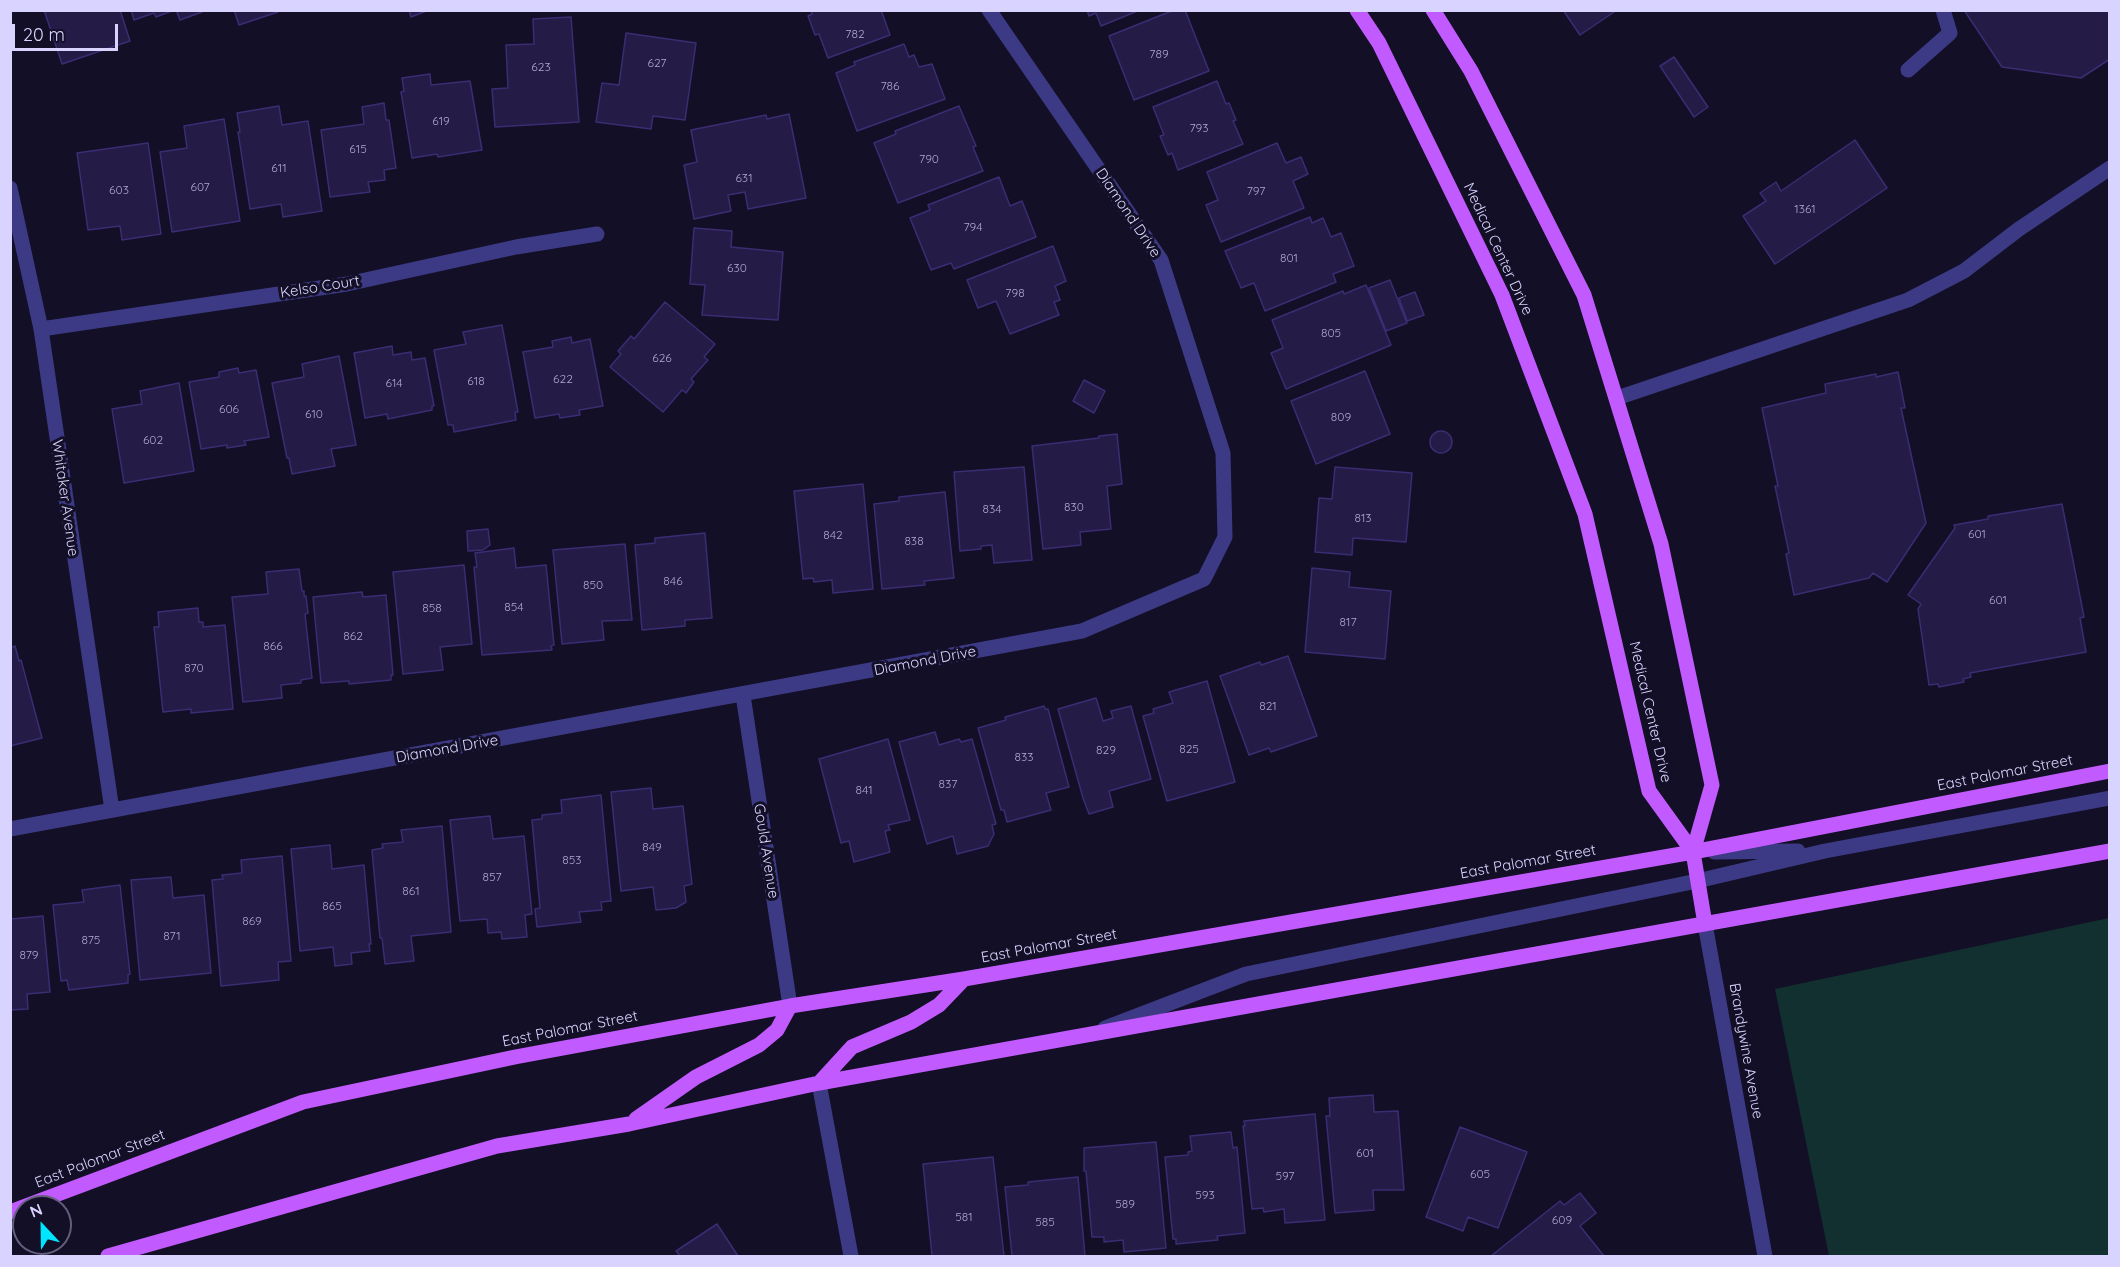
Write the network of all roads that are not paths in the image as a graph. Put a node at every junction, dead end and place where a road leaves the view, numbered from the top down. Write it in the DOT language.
graph roads {
  1 [pos="989,10"];
  2 [pos="1358,10"];
  3 [pos="1433,10"];
  4 [pos="1943,10"];
  5 [pos="1908,70"];
  6 [pos="2109,168"];
  7 [pos="10,188"];
  8 [pos="597,234"];
  9 [pos="41,329"];
  10 [pos="1617,398"];
  11 [pos="743,695"];
  12 [pos="2109,771"];
  13 [pos="2109,798"];
  14 [pos="112,810"];
  15 [pos="10,829"];
  16 [pos="1825,851"];
  17 [pos="2109,851"];
  18 [pos="1693,852"];
  19 [pos="1697,882"];
  20 [pos="1705,924"];
  21 [pos="964,979"];
  22 [pos="790,1006"];
  23 [pos="1086,1035"];
  24 [pos="819,1083"];
  25 [pos="629,1124"];
  26 [pos="10,1212"];
  27 [pos="108,1257"];
  28 [pos="851,1257"];
  29 [pos="1765,1257"];
  1 -- 11 [label="street, Diamond Drive"];
  2 -- 18 [label="main road, Medical Center Drive"];
  3 -- 10 [label="main road"];
  4 -- 5 [label="street"];
  6 -- 10 [label="street"];
  7 -- 9 [label="street, Whitaker Avenue"];
  8 -- 9 [label="street, Kelso Court"];
  9 -- 14 [label="street, Whitaker Avenue"];
  10 -- 18 [label="main road"];
  11 -- 14 [label="street, Diamond Drive"];
  11 -- 22 [label="street, Gould Avenue"];
  12 -- 18 [label="main road, East Palomar Street"];
  13 -- 16 [label="street"];
  14 -- 15 [label="street, Diamond Drive"];
  16 -- 18 [label="street"];
  16 -- 19 [label="street"];
  17 -- 20 [label="main road"];
  18 -- 19 [label="main road, Brandywine Avenue"];
  18 -- 21 [label="main road, East Palomar Street"];
  19 -- 20 [label="main road, Brandywine Avenue"];
  19 -- 23 [label="street"];
  20 -- 23 [label="main road"];
  20 -- 29 [label="street, Brandywine Avenue"];
  21 -- 22 [label="main road, East Palomar Street"];
  21 -- 24 [label="main road"];
  22 -- 25 [label="main road"];
  22 -- 26 [label="main road, East Palomar Street"];
  23 -- 24 [label="main road"];
  24 -- 25 [label="main road"];
  24 -- 28 [label="street"];
  25 -- 27 [label="main road"];
}
